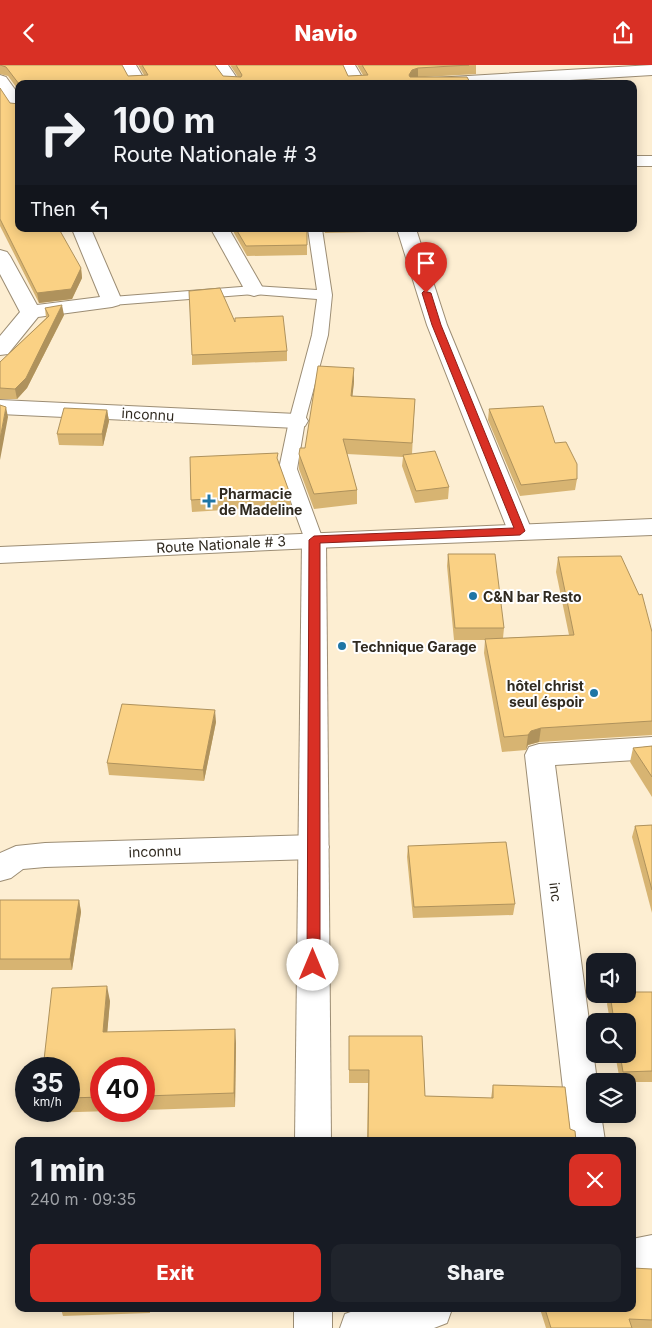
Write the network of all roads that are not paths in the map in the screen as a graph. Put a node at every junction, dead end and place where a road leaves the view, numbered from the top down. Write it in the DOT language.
graph roads {
  1 [pos="128,65"];
  2 [pos="220,65"];
  3 [pos="347,65"];
  4 [pos="631,68"];
  5 [pos="652,70"];
  6 [pos="0,80"];
  7 [pos="137,80"];
  8 [pos="230,80"];
  9 [pos="356,80"];
  10 [pos="471,80"];
  11 [pos="646,86"];
  12 [pos="15,101"];
  13 [pos="637,161"];
  14 [pos="652,161"];
  15 [pos="83,232"];
  16 [pos="222,232"];
  17 [pos="315,232"];
  18 [pos="407,232"];
  19 [pos="0,256"];
  20 [pos="254,290"];
  21 [pos="325,295"];
  22 [pos="112,301"];
  23 [pos="31,312"];
  24 [pos="0,349"];
  25 [pos="0,407"];
  26 [pos="297,421"];
  27 [pos="652,527"];
  28 [pos="520,531"];
  29 [pos="314,540"];
  30 [pos="0,555"];
  31 [pos="652,748"];
  32 [pos="314,847"];
  33 [pos="0,869"];
  34 [pos="313,1137"];
  35 [pos="587,1137"];
  36 [pos="652,1253"];
  37 [pos="636,1257"];
  38 [pos="313,1312"];
  39 [pos="422,1312"];
  40 [pos="312,1328"];
  41 [pos="359,1328"];
  1 -- 7 [label="street"];
  2 -- 8 [label="street"];
  3 -- 9 [label="street"];
  4 -- 5 [label="street"];
  4 -- 10 [label="street"];
  4 -- 11 [label="street"];
  6 -- 12 [label="street"];
  13 -- 14 [label="street"];
  15 -- 22 [label="street"];
  16 -- 20 [label="street"];
  17 -- 21 [label="lane"];
  18 -- 28 [label="street"];
  19 -- 23 [label="street"];
  20 -- 21 [label="lane"];
  20 -- 22 [label="lane"];
  21 -- 26 [label="lane"];
  22 -- 23 [label="street"];
  23 -- 24 [label="street"];
  25 -- 26 [label="street, inconnu"];
  26 -- 29 [label="lane"];
  27 -- 28 [label="street, Route Nationale # 3"];
  28 -- 29 [label="street, Route Nationale # 3"];
  29 -- 30 [label="street, Route Nationale # 3"];
  29 -- 32 [label="street"];
  31 -- 35 [label="street, inc"];
  32 -- 33 [label="street, inconnu"];
  32 -- 34 [label="street"];
  36 -- 37 [label="street"];
  38 -- 40 [label="street"];
  39 -- 41 [label="street"];
}
